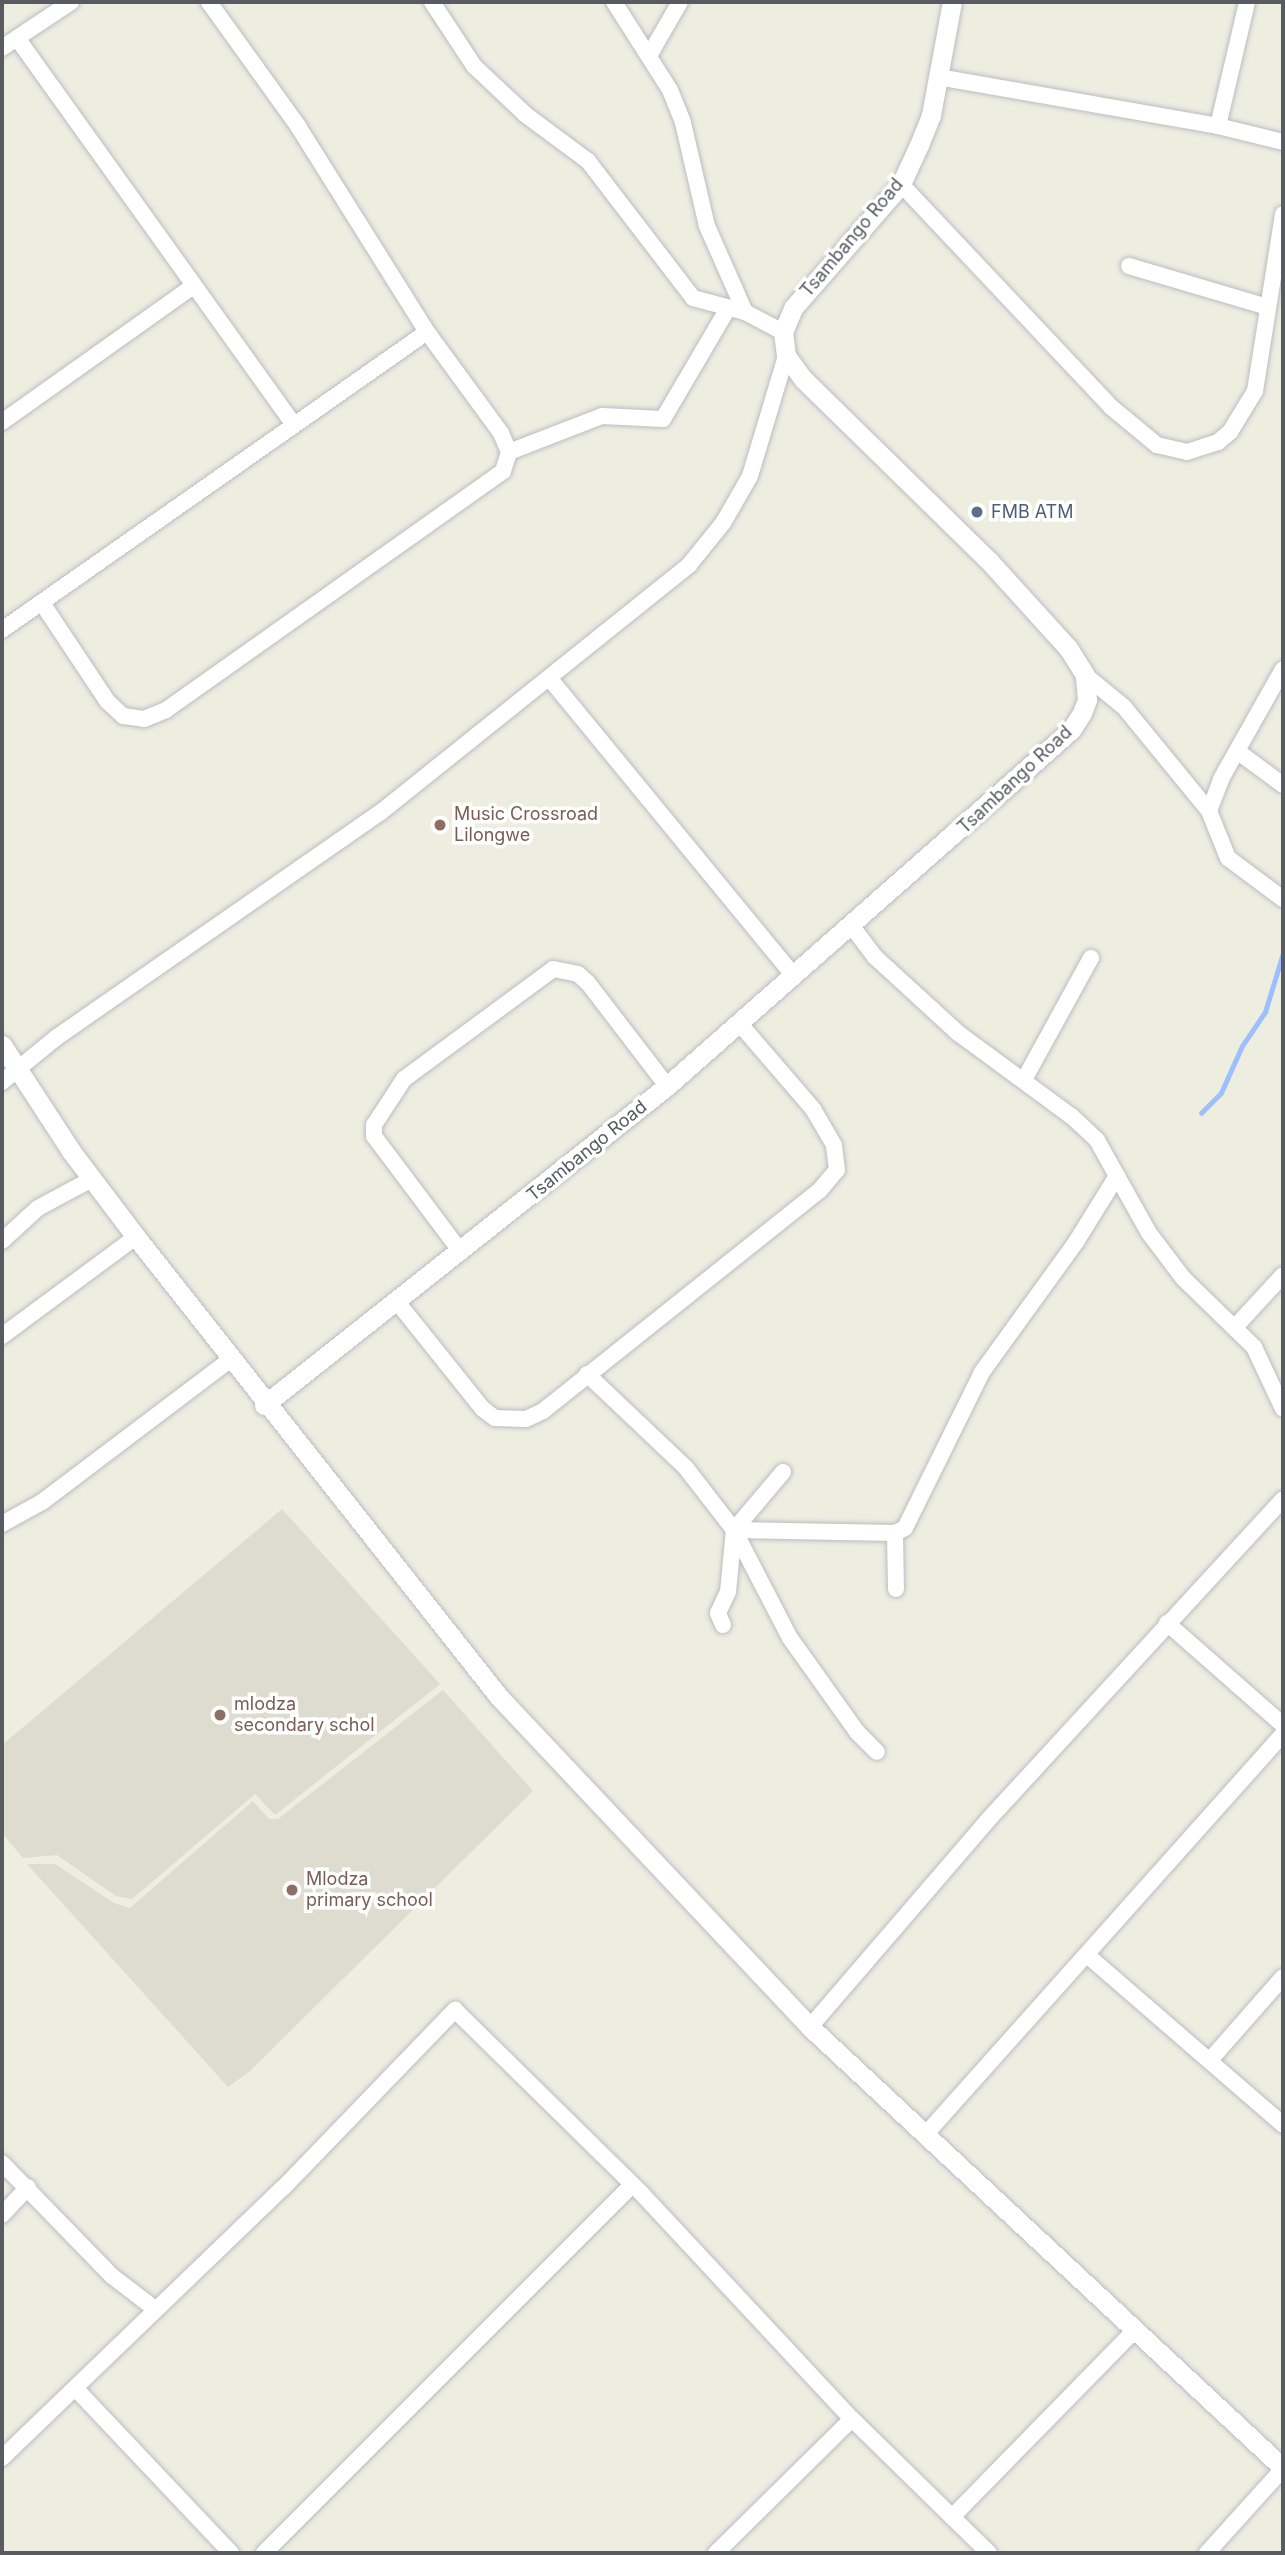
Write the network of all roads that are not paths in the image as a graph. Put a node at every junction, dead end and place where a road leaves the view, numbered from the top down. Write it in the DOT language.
graph roads {
  1 [pos="71,2"];
  2 [pos="209,2"];
  3 [pos="432,2"];
  4 [pos="614,2"];
  5 [pos="680,2"];
  6 [pos="952,2"];
  7 [pos="1247,2"];
  8 [pos="17,38"];
  9 [pos="2,48"];
  10 [pos="650,54"];
  11 [pos="938,77"];
  12 [pos="1218,126"];
  13 [pos="1283,142"];
  14 [pos="901,184"];
  15 [pos="1283,214"];
  16 [pos="1129,266"];
  17 [pos="192,288"];
  18 [pos="1267,307"];
  19 [pos="729,308"];
  20 [pos="745,312"];
  21 [pos="427,332"];
  22 [pos="783,332"];
  23 [pos="786,356"];
  24 [pos="2,422"];
  25 [pos="293,423"];
  26 [pos="509,452"];
  27 [pos="42,603"];
  28 [pos="2,630"];
  29 [pos="1283,669"];
  30 [pos="1084,676"];
  31 [pos="550,679"];
  32 [pos="1237,751"];
  33 [pos="1283,785"];
  34 [pos="1209,811"];
  35 [pos="1283,899"];
  36 [pos="852,927"];
  37 [pos="1091,958"];
  38 [pos="794,976"];
  39 [pos="739,1023"];
  40 [pos="2,1045"];
  41 [pos="17,1070"];
  42 [pos="1026,1078"];
  43 [pos="2,1082"];
  44 [pos="667,1086"];
  45 [pos="1116,1175"];
  46 [pos="92,1180"];
  47 [pos="136,1237"];
  48 [pos="2,1241"];
  49 [pos="461,1252"];
  50 [pos="1283,1275"];
  51 [pos="398,1303"];
  52 [pos="1237,1326"];
  53 [pos="2,1336"];
  54 [pos="230,1360"];
  55 [pos="587,1374"];
  56 [pos="264,1405"];
  57 [pos="1283,1409"];
  58 [pos="783,1472"];
  59 [pos="1283,1499"];
  60 [pos="2,1524"];
  61 [pos="734,1530"];
  62 [pos="895,1533"];
  63 [pos="896,1589"];
  64 [pos="1167,1623"];
  65 [pos="723,1625"];
  66 [pos="1283,1725"];
  67 [pos="1283,1734"];
  68 [pos="877,1752"];
  69 [pos="1087,1955"];
  70 [pos="1283,1977"];
  71 [pos="810,2027"];
  72 [pos="1211,2059"];
  73 [pos="1283,2125"];
  74 [pos="925,2135"];
  75 [pos="2,2163"];
  76 [pos="631,2186"];
  77 [pos="28,2187"];
  78 [pos="2,2215"];
  79 [pos="155,2309"];
  80 [pos="1133,2332"];
  81 [pos="76,2389"];
  82 [pos="852,2419"];
  83 [pos="2,2458"];
  84 [pos="1283,2468"];
  85 [pos="952,2516"];
  86 [pos="231,2553"];
  87 [pos="264,2553"];
  88 [pos="716,2553"];
  89 [pos="989,2553"];
  90 [pos="1207,2553"];
  1 -- 8 [label="street"];
  2 -- 21 [label="street"];
  3 -- 19 [label="street"];
  4 -- 10 [label="street"];
  5 -- 10 [label="street"];
  6 -- 11 [label="street, Tsambango Road"];
  7 -- 12 [label="street"];
  8 -- 9 [label="street"];
  8 -- 17 [label="street"];
  10 -- 20 [label="street"];
  11 -- 12 [label="street"];
  11 -- 14 [label="street, Tsambango Road"];
  12 -- 13 [label="street"];
  14 -- 18 [label="street"];
  14 -- 22 [label="street, Tsambango Road"];
  15 -- 18 [label="street"];
  16 -- 18 [label="street"];
  17 -- 24 [label="street"];
  17 -- 25 [label="street"];
  19 -- 20 [label="street"];
  19 -- 26 [label="street"];
  20 -- 22 [label="street"];
  21 -- 25 [label="street"];
  21 -- 26 [label="street"];
  22 -- 23 [label="street"];
  23 -- 30 [label="street"];
  23 -- 31 [label="street"];
  25 -- 27 [label="street"];
  26 -- 27 [label="street"];
  27 -- 28 [label="street"];
  29 -- 32 [label="street"];
  30 -- 34 [label="street"];
  30 -- 36 [label="street, Tsambango Road"];
  31 -- 38 [label="street"];
  31 -- 41 [label="street"];
  32 -- 33 [label="street"];
  32 -- 34 [label="street"];
  34 -- 35 [label="street"];
  36 -- 38 [label="street, Tsambango Road"];
  36 -- 42 [label="street"];
  37 -- 42 [label="street"];
  38 -- 39 [label="street, Tsambango Road"];
  39 -- 44 [label="street, Tsambango Road"];
  39 -- 55 [label="street"];
  40 -- 41 [label="street"];
  41 -- 43 [label="street"];
  41 -- 46 [label="street"];
  42 -- 45 [label="street"];
  44 -- 49 [label="street, Tsambango Road"];
  44 -- 49 [label="street"];
  45 -- 52 [label="street"];
  45 -- 62 [label="street"];
  46 -- 47 [label="street"];
  46 -- 48 [label="street"];
  47 -- 53 [label="street"];
  47 -- 54 [label="street"];
  49 -- 51 [label="street, Tsambango Road"];
  50 -- 52 [label="street"];
  51 -- 55 [label="street"];
  51 -- 56 [label="street, Tsambango Road"];
  52 -- 57 [label="street"];
  54 -- 56 [label="street"];
  54 -- 60 [label="street"];
  55 -- 61 [label="street"];
  56 -- 71 [label="street"];
  58 -- 61 [label="street"];
  59 -- 64 [label="street"];
  61 -- 62 [label="street"];
  61 -- 65 [label="street"];
  61 -- 68 [label="street"];
  62 -- 63 [label="street"];
  64 -- 66 [label="street"];
  64 -- 71 [label="street"];
  67 -- 69 [label="street"];
  69 -- 72 [label="street"];
  69 -- 74 [label="street"];
  70 -- 72 [label="street"];
  71 -- 74 [label="street"];
  72 -- 73 [label="street"];
  74 -- 80 [label="street"];
  75 -- 77 [label="street"];
  76 -- 79 [label="street"];
  76 -- 82 [label="street"];
  76 -- 87 [label="street"];
  77 -- 78 [label="street"];
  77 -- 79 [label="street"];
  79 -- 81 [label="street"];
  80 -- 84 [label="street"];
  80 -- 85 [label="street"];
  81 -- 83 [label="street"];
  81 -- 86 [label="street"];
  82 -- 85 [label="street"];
  82 -- 88 [label="street"];
  84 -- 90 [label="street"];
  85 -- 89 [label="street"];
}
